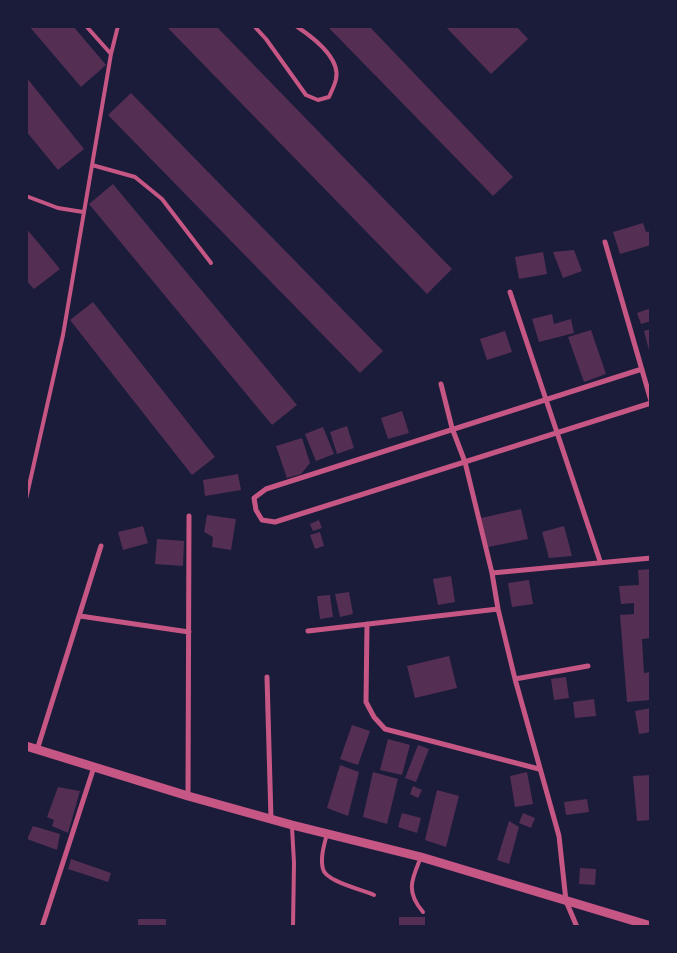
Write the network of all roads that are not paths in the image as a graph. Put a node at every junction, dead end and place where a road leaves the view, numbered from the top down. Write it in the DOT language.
graph roads {
  1 [pos="86,26"];
  2 [pos="118,26"];
  3 [pos="254,26"];
  4 [pos="296,26"];
  5 [pos="111,54"];
  6 [pos="92,164"];
  7 [pos="26,196"];
  8 [pos="83,212"];
  9 [pos="605,242"];
  10 [pos="212,262"];
  11 [pos="510,292"];
  12 [pos="642,369"];
  13 [pos="441,384"];
  14 [pos="546,400"];
  15 [pos="651,402"];
  16 [pos="452,428"];
  17 [pos="556,434"];
  18 [pos="465,462"];
  19 [pos="26,500"];
  20 [pos="188,516"];
  21 [pos="101,546"];
  22 [pos="651,558"];
  23 [pos="600,562"];
  24 [pos="492,573"];
  25 [pos="498,609"];
  26 [pos="80,616"];
  27 [pos="367,624"];
  28 [pos="308,631"];
  29 [pos="189,632"];
  30 [pos="588,666"];
  31 [pos="267,677"];
  32 [pos="515,679"];
  33 [pos="26,746"];
  34 [pos="38,750"];
  35 [pos="94,767"];
  36 [pos="539,769"];
  37 [pos="188,796"];
  38 [pos="271,819"];
  39 [pos="292,825"];
  40 [pos="327,834"];
  41 [pos="422,857"];
  42 [pos="374,895"];
  43 [pos="566,901"];
  44 [pos="423,912"];
  45 [pos="651,926"];
  46 [pos="42,927"];
  47 [pos="293,927"];
  48 [pos="577,927"];
  1 -- 5 [label="lane"];
  2 -- 5 [label="lane"];
  3 -- 4 [label="lane"];
  5 -- 6 [label="lane"];
  6 -- 8 [label="lane"];
  6 -- 10 [label="lane"];
  7 -- 8 [label="lane"];
  8 -- 19 [label="lane"];
  9 -- 12 [label="street"];
  11 -- 14 [label="street"];
  12 -- 14 [label="street"];
  12 -- 15 [label="street"];
  13 -- 16 [label="street"];
  14 -- 16 [label="street"];
  14 -- 17 [label="street"];
  15 -- 17 [label="street"];
  16 -- 18 [label="street"];
  16 -- 18 [label="street"];
  17 -- 18 [label="street"];
  17 -- 23 [label="street"];
  18 -- 24 [label="street"];
  20 -- 29 [label="street"];
  21 -- 26 [label="street"];
  22 -- 23 [label="street"];
  23 -- 24 [label="street"];
  24 -- 25 [label="street"];
  25 -- 27 [label="street"];
  25 -- 32 [label="street"];
  26 -- 29 [label="street"];
  26 -- 34 [label="street"];
  27 -- 28 [label="street"];
  27 -- 36 [label="street"];
  29 -- 37 [label="street"];
  30 -- 32 [label="street"];
  31 -- 38 [label="street"];
  32 -- 36 [label="street"];
  33 -- 34 [label="street"];
  34 -- 35 [label="street"];
  35 -- 37 [label="street"];
  35 -- 46 [label="street"];
  36 -- 43 [label="street"];
  37 -- 38 [label="street"];
  38 -- 39 [label="street"];
  39 -- 40 [label="street"];
  39 -- 47 [label="lane"];
  40 -- 41 [label="street"];
  40 -- 42 [label="lane"];
  41 -- 43 [label="street"];
  41 -- 44 [label="lane"];
  43 -- 45 [label="street"];
  43 -- 48 [label="street"];
}
